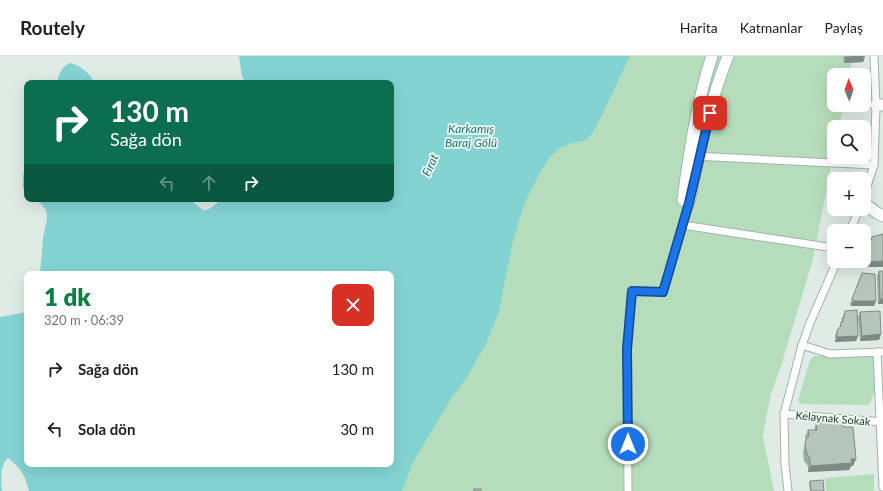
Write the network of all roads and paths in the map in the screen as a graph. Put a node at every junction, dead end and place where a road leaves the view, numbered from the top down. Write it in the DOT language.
graph roads {
  1 [pos="712,56"];
  2 [pos="728,56"];
  3 [pos="874,56"];
  4 [pos="880,105"];
  5 [pos="694,156"];
  6 [pos="874,165"];
  7 [pos="871,174"];
  8 [pos="689,203"];
  9 [pos="871,208"];
  10 [pos="883,216"];
  11 [pos="683,224"];
  12 [pos="827,247"];
  13 [pos="834,268"];
  14 [pos="802,345"];
  15 [pos="880,352"];
  16 [pos="784,414"];
  17 [pos="882,422"];
  18 [pos="883,487"];
  19 [pos="628,491"];
  20 [pos="788,491"];
  1 -- 5 [label="street"];
  2 -- 5 [label="street"];
  3 -- 4 [label="street"];
  4 -- 6 [label="street"];
  5 -- 6 [label="street"];
  5 -- 8 [label="street"];
  6 -- 7 [label="street"];
  8 -- 11 [label="street"];
  9 -- 10 [label="street"];
  11 -- 12 [label="street"];
  11 -- 19 [label="street"];
  13 -- 14 [label="street"];
  14 -- 15 [label="street"];
  14 -- 16 [label="street"];
  15 -- 17 [label="street"];
  16 -- 17 [label="street, Kelaynak Sokak"];
  16 -- 20 [label="street"];
  17 -- 18 [label="street"];
}
